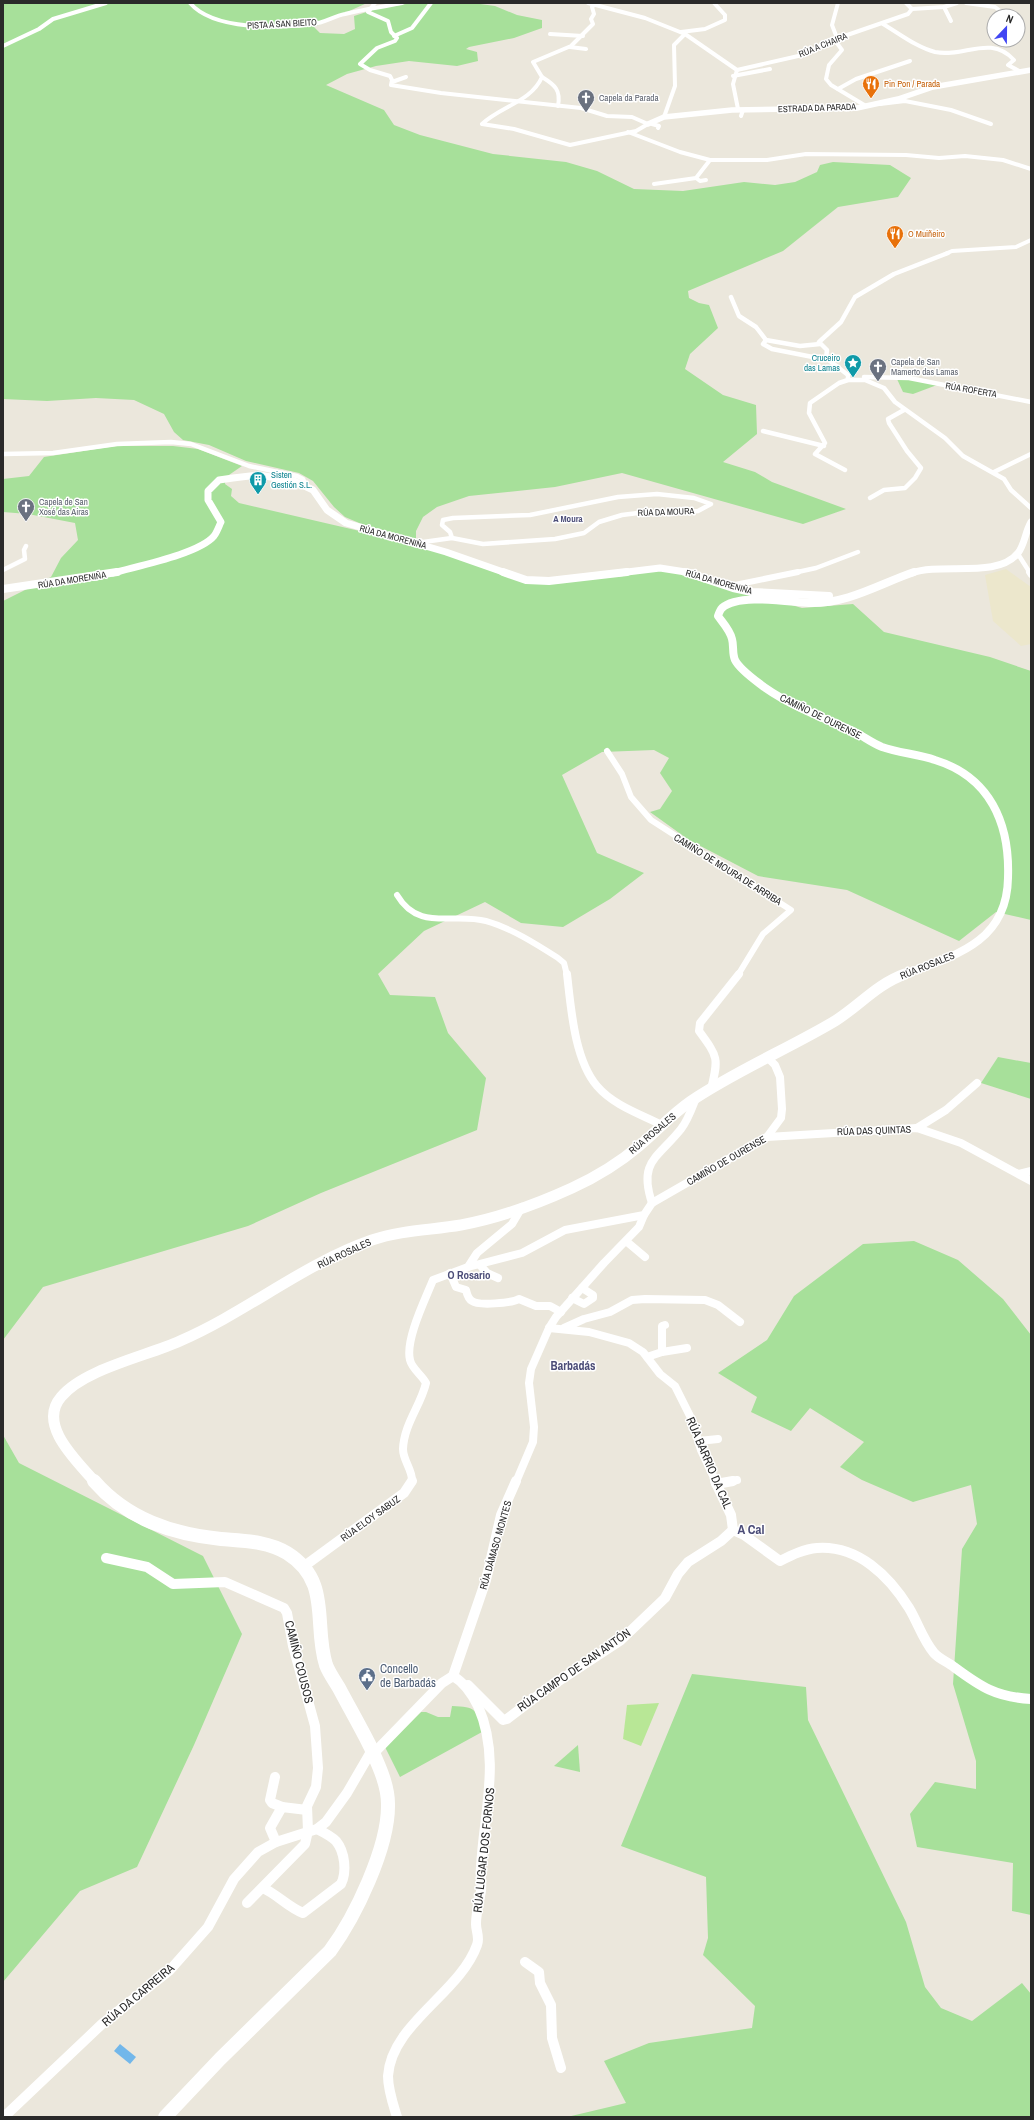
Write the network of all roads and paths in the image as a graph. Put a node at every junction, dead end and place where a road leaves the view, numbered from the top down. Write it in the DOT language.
graph roads {
  1 [pos="106,3"];
  2 [pos="190,3"];
  3 [pos="375,3"];
  4 [pos="402,3"];
  5 [pos="431,3"];
  6 [pos="588,3"];
  7 [pos="714,3"];
  8 [pos="838,3"];
  9 [pos="906,3"];
  10 [pos="957,3"];
  11 [pos="966,3"];
  12 [pos="594,5"];
  13 [pos="944,7"];
  14 [pos="912,8"];
  15 [pos="996,8"];
  16 [pos="369,9"];
  17 [pos="951,22"];
  18 [pos="883,24"];
  19 [pos="681,32"];
  20 [pos="550,34"];
  21 [pos="685,34"];
  22 [pos="394,36"];
  23 [pos="583,36"];
  24 [pos="836,39"];
  25 [pos="3,46"];
  26 [pos="570,47"];
  27 [pos="586,49"];
  28 [pos="910,61"];
  29 [pos="770,69"];
  30 [pos="737,70"];
  31 [pos="1031,70"];
  32 [pos="1021,72"];
  33 [pos="733,76"];
  34 [pos="406,77"];
  35 [pos="542,77"];
  36 [pos="392,82"];
  37 [pos="838,89"];
  38 [pos="518,101"];
  39 [pos="876,104"];
  40 [pos="558,106"];
  41 [pos="866,106"];
  42 [pos="741,110"];
  43 [pos="741,116"];
  44 [pos="664,117"];
  45 [pos="650,124"];
  46 [pos="991,124"];
  47 [pos="658,128"];
  48 [pos="628,132"];
  49 [pos="710,160"];
  50 [pos="1031,170"];
  51 [pos="696,178"];
  52 [pos="706,180"];
  53 [pos="654,184"];
  54 [pos="1031,240"];
  55 [pos="731,297"];
  56 [pos="766,340"];
  57 [pos="820,344"];
  58 [pos="828,360"];
  59 [pos="848,378"];
  60 [pos="864,378"];
  61 [pos="892,378"];
  62 [pos="888,392"];
  63 [pos="1031,402"];
  64 [pos="904,410"];
  65 [pos="763,431"];
  66 [pos="824,446"];
  67 [pos="3,454"];
  68 [pos="1031,454"];
  69 [pos="845,470"];
  70 [pos="994,472"];
  71 [pos="306,486"];
  72 [pos="870,498"];
  73 [pos="1031,508"];
  74 [pos="1031,522"];
  75 [pos="452,538"];
  76 [pos="416,543"];
  77 [pos="26,546"];
  78 [pos="858,552"];
  79 [pos="1015,556"];
  80 [pos="3,570"];
  81 [pos="1031,575"];
  82 [pos="730,586"];
  83 [pos="3,589"];
  84 [pos="859,595"];
  85 [pos="607,751"];
  86 [pos="924,756"];
  87 [pos="398,895"];
  88 [pos="768,1058"];
  89 [pos="977,1083"];
  90 [pos="711,1089"];
  91 [pos="696,1098"];
  92 [pos="662,1125"];
  93 [pos="917,1128"];
  94 [pos="767,1137"];
  95 [pos="1031,1171"];
  96 [pos="1019,1174"];
  97 [pos="1031,1181"];
  98 [pos="652,1203"];
  99 [pos="522,1207"];
  100 [pos="644,1214"];
  101 [pos="626,1241"];
  102 [pos="645,1257"];
  103 [pos="480,1265"];
  104 [pos="468,1267"];
  105 [pos="450,1273"];
  106 [pos="498,1278"];
  107 [pos="582,1288"];
  108 [pos="572,1298"];
  109 [pos="561,1312"];
  110 [pos="740,1322"];
  111 [pos="665,1325"];
  112 [pos="549,1328"];
  113 [pos="564,1328"];
  114 [pos="687,1348"];
  115 [pos="662,1352"];
  116 [pos="646,1357"];
  117 [pos="718,1439"];
  118 [pos="698,1441"];
  119 [pos="737,1480"];
  120 [pos="716,1484"];
  121 [pos="733,1530"];
  122 [pos="106,1558"];
  123 [pos="303,1567"];
  124 [pos="453,1676"];
  125 [pos="463,1681"];
  126 [pos="1031,1699"];
  127 [pos="372,1752"];
  128 [pos="275,1777"];
  129 [pos="282,1807"];
  130 [pos="307,1810"];
  131 [pos="312,1830"];
  132 [pos="276,1842"];
  133 [pos="263,1888"];
  134 [pos="247,1903"];
  135 [pos="525,1962"];
  136 [pos="561,2068"];
  137 [pos="4,2117"];
  138 [pos="165,2117"];
  139 [pos="397,2117"];
  1 -- 25 [label="street"];
  2 -- 16 [label="street, PISTA A SAN BIEITO"];
  3 -- 16 [label="street"];
  4 -- 16 [label="street, PISTA A SAN BIEITO"];
  5 -- 22 [label="street"];
  6 -- 12 [label="street"];
  7 -- 19 [label="street"];
  8 -- 24 [label="street"];
  9 -- 14 [label="street"];
  10 -- 13 [label="street"];
  11 -- 15 [label="street"];
  12 -- 19 [label="street"];
  12 -- 23 [label="street"];
  13 -- 14 [label="street"];
  13 -- 17 [label="street"];
  14 -- 18 [label="street, RÚA A CHAIRA"];
  16 -- 22 [label="street"];
  18 -- 24 [label="street, RÚA A CHAIRA"];
  18 -- 32 [label="street"];
  19 -- 21 [label="street"];
  20 -- 23 [label="street"];
  21 -- 30 [label="street"];
  21 -- 44 [label="street"];
  22 -- 36 [label="street"];
  23 -- 26 [label="street"];
  24 -- 30 [label="street, RÚA A CHAIRA"];
  24 -- 37 [label="street"];
  26 -- 27 [label="street"];
  26 -- 35 [label="street"];
  28 -- 37 [label="street"];
  29 -- 33 [label="street"];
  30 -- 33 [label="street"];
  31 -- 32 [label="street, ESTRADA DA PARADA"];
  32 -- 39 [label="street, ESTRADA DA PARADA"];
  33 -- 42 [label="street"];
  34 -- 36 [label="street"];
  35 -- 38 [label="street"];
  35 -- 40 [label="street"];
  36 -- 38 [label="street"];
  37 -- 41 [label="street"];
  38 -- 40 [label="street"];
  38 -- 48 [label="street"];
  39 -- 41 [label="street, ESTRADA DA PARADA"];
  39 -- 46 [label="street"];
  40 -- 45 [label="street"];
  41 -- 42 [label="street, ESTRADA DA PARADA"];
  42 -- 43 [label="street"];
  42 -- 44 [label="street, ESTRADA DA PARADA"];
  44 -- 45 [label="street, ESTRADA DA PARADA"];
  45 -- 47 [label="street"];
  45 -- 48 [label="street"];
  48 -- 49 [label="street"];
  49 -- 50 [label="street"];
  49 -- 51 [label="street"];
  51 -- 52 [label="street"];
  51 -- 53 [label="street"];
  54 -- 57 [label="street"];
  55 -- 56 [label="street"];
  56 -- 57 [label="street"];
  56 -- 58 [label="street"];
  57 -- 58 [label="street"];
  58 -- 59 [label="street"];
  59 -- 60 [label="street, RÚA ROFERTA"];
  59 -- 66 [label="street"];
  60 -- 61 [label="street, RÚA ROFERTA"];
  60 -- 62 [label="street"];
  61 -- 62 [label="street"];
  61 -- 63 [label="street, RÚA ROFERTA"];
  62 -- 64 [label="street"];
  64 -- 70 [label="street"];
  64 -- 72 [label="street"];
  65 -- 66 [label="street"];
  66 -- 69 [label="street"];
  67 -- 71 [label="street"];
  68 -- 70 [label="street"];
  70 -- 73 [label="street"];
  71 -- 76 [label="street, RÚA DA MORENIÑA"];
  71 -- 83 [label="street, RÚA DA MORENIÑA"];
  74 -- 79 [label="street"];
  75 -- 75 [label="street, RÚA DA MOURA"];
  75 -- 76 [label="street, RÚA DA MOURA"];
  76 -- 82 [label="street, RÚA DA MORENIÑA"];
  77 -- 80 [label="street"];
  78 -- 82 [label="street"];
  79 -- 81 [label="street"];
  79 -- 84 [label="street"];
  82 -- 84 [label="street, RÚA DA MORENIÑA"];
  84 -- 86 [label="street, CAMIÑO DE OURENSE"];
  85 -- 90 [label="street, CAMIÑO DE MOURA DE ARRIBA"];
  86 -- 88 [label="street, RÚA ROSALES"];
  87 -- 92 [label="street"];
  88 -- 90 [label="street, RÚA ROSALES"];
  88 -- 94 [label="street, CAMIÑO DE OURENSE"];
  89 -- 93 [label="street"];
  90 -- 91 [label="street, RÚA ROSALES"];
  91 -- 92 [label="street, RÚA ROSALES"];
  91 -- 98 [label="street"];
  92 -- 99 [label="street, RÚA ROSALES"];
  93 -- 94 [label="street, RÚA DAS QUINTAS"];
  93 -- 96 [label="street, RÚA DAS QUINTAS"];
  94 -- 98 [label="street, CAMIÑO DE OURENSE"];
  95 -- 96 [label="street"];
  96 -- 97 [label="street, RÚA DAS QUINTAS"];
  98 -- 100 [label="street, RÚA DÁMASO MONTES"];
  99 -- 104 [label="street"];
  99 -- 123 [label="street, RÚA ROSALES"];
  100 -- 101 [label="street, RÚA DÁMASO MONTES"];
  100 -- 103 [label="street, RÚA ELOY SABUZ"];
  101 -- 102 [label="street"];
  101 -- 107 [label="street, RÚA DÁMASO MONTES"];
  103 -- 104 [label="street, RÚA ELOY SABUZ"];
  103 -- 106 [label="street"];
  104 -- 105 [label="street, RÚA ELOY SABUZ"];
  105 -- 109 [label="street"];
  105 -- 123 [label="street, RÚA ELOY SABUZ"];
  107 -- 108 [label="street, RÚA DÁMASO MONTES"];
  107 -- 108 [label="street"];
  108 -- 109 [label="street, RÚA DÁMASO MONTES"];
  109 -- 112 [label="street, RÚA DÁMASO MONTES"];
  110 -- 113 [label="street"];
  111 -- 115 [label="street"];
  112 -- 113 [label="street, RÚA BARRIO DA CAL"];
  112 -- 124 [label="street, RÚA DÁMASO MONTES"];
  113 -- 116 [label="street, RÚA BARRIO DA CAL"];
  114 -- 115 [label="street"];
  115 -- 116 [label="street"];
  116 -- 118 [label="street, RÚA BARRIO DA CAL"];
  117 -- 118 [label="street"];
  118 -- 120 [label="street, RÚA BARRIO DA CAL"];
  119 -- 120 [label="street"];
  120 -- 121 [label="street, RÚA BARRIO DA CAL"];
  121 -- 125 [label="street, RÚA CAMPO DE SAN ANTÓN"];
  121 -- 126 [label="street"];
  122 -- 130 [label="street, CAMIÑO COUSOS"];
  123 -- 127 [label="street, RÚA ROSALES"];
  124 -- 125 [label="street"];
  124 -- 127 [label="street"];
  125 -- 139 [label="street, RÚA LUGAR DOS FORNOS"];
  127 -- 131 [label="street, RÚA DA CARREIRA"];
  127 -- 138 [label="street, RÚA ROSALES"];
  128 -- 129 [label="street"];
  129 -- 130 [label="street"];
  129 -- 132 [label="street"];
  130 -- 131 [label="street, CAMIÑO COUSOS"];
  131 -- 132 [label="street, RÚA DA CARREIRA"];
  131 -- 133 [label="street"];
  131 -- 133 [label="street"];
  132 -- 137 [label="street, RÚA DA CARREIRA"];
  133 -- 134 [label="street"];
  135 -- 136 [label="street"];
}
